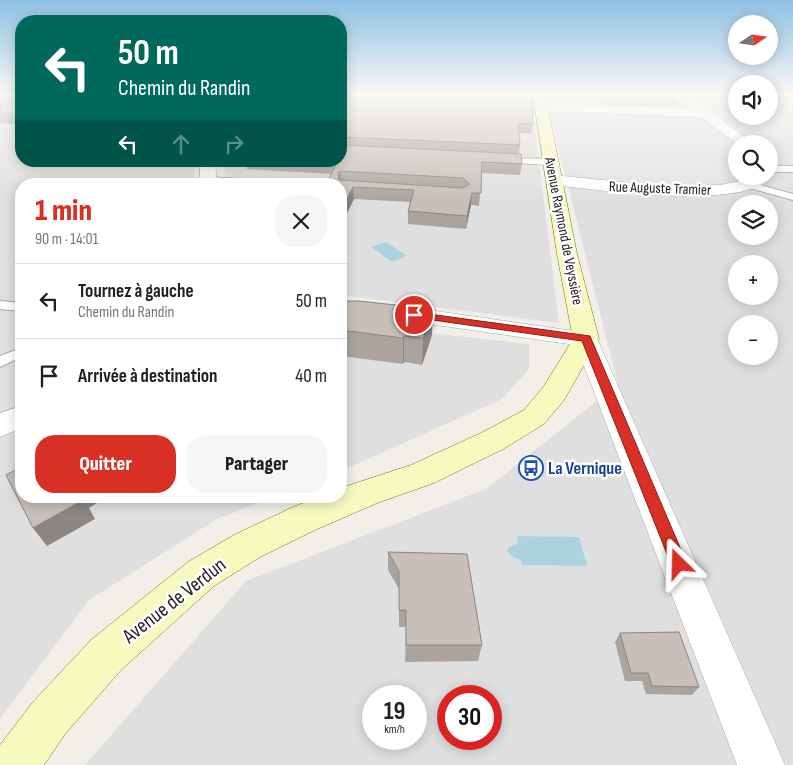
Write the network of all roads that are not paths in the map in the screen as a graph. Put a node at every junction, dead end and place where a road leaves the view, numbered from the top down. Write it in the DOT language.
graph roads {
  1 [pos="545,130"];
  2 [pos="490,159"];
  3 [pos="778,168"];
  4 [pos="793,169"];
  5 [pos="551,171"];
  6 [pos="749,185"];
  7 [pos="793,197"];
  8 [pos="0,305"];
  9 [pos="15,306"];
  10 [pos="347,309"];
  11 [pos="586,339"];
  12 [pos="15,355"];
  13 [pos="0,362"];
  14 [pos="15,419"];
  15 [pos="0,426"];
  16 [pos="347,500"];
  17 [pos="340,503"];
  18 [pos="15,765"];
  19 [pos="761,765"];
  1 -- 5 [label="main road, Avenue Raymond de Veyssière"];
  2 -- 5 [label="lane"];
  3 -- 4 [label="lane"];
  5 -- 6 [label="street, Rue Auguste Tramier"];
  5 -- 11 [label="main road, Avenue Raymond de Veyssière"];
  6 -- 7 [label="lane"];
  8 -- 9 [label="lane"];
  10 -- 11 [label="street"];
  11 -- 16 [label="main road, Avenue de Verdun"];
  11 -- 19 [label="street"];
  12 -- 13 [label="lane"];
  14 -- 15 [label="street"];
  17 -- 18 [label="main road, Avenue de Verdun"];
}
